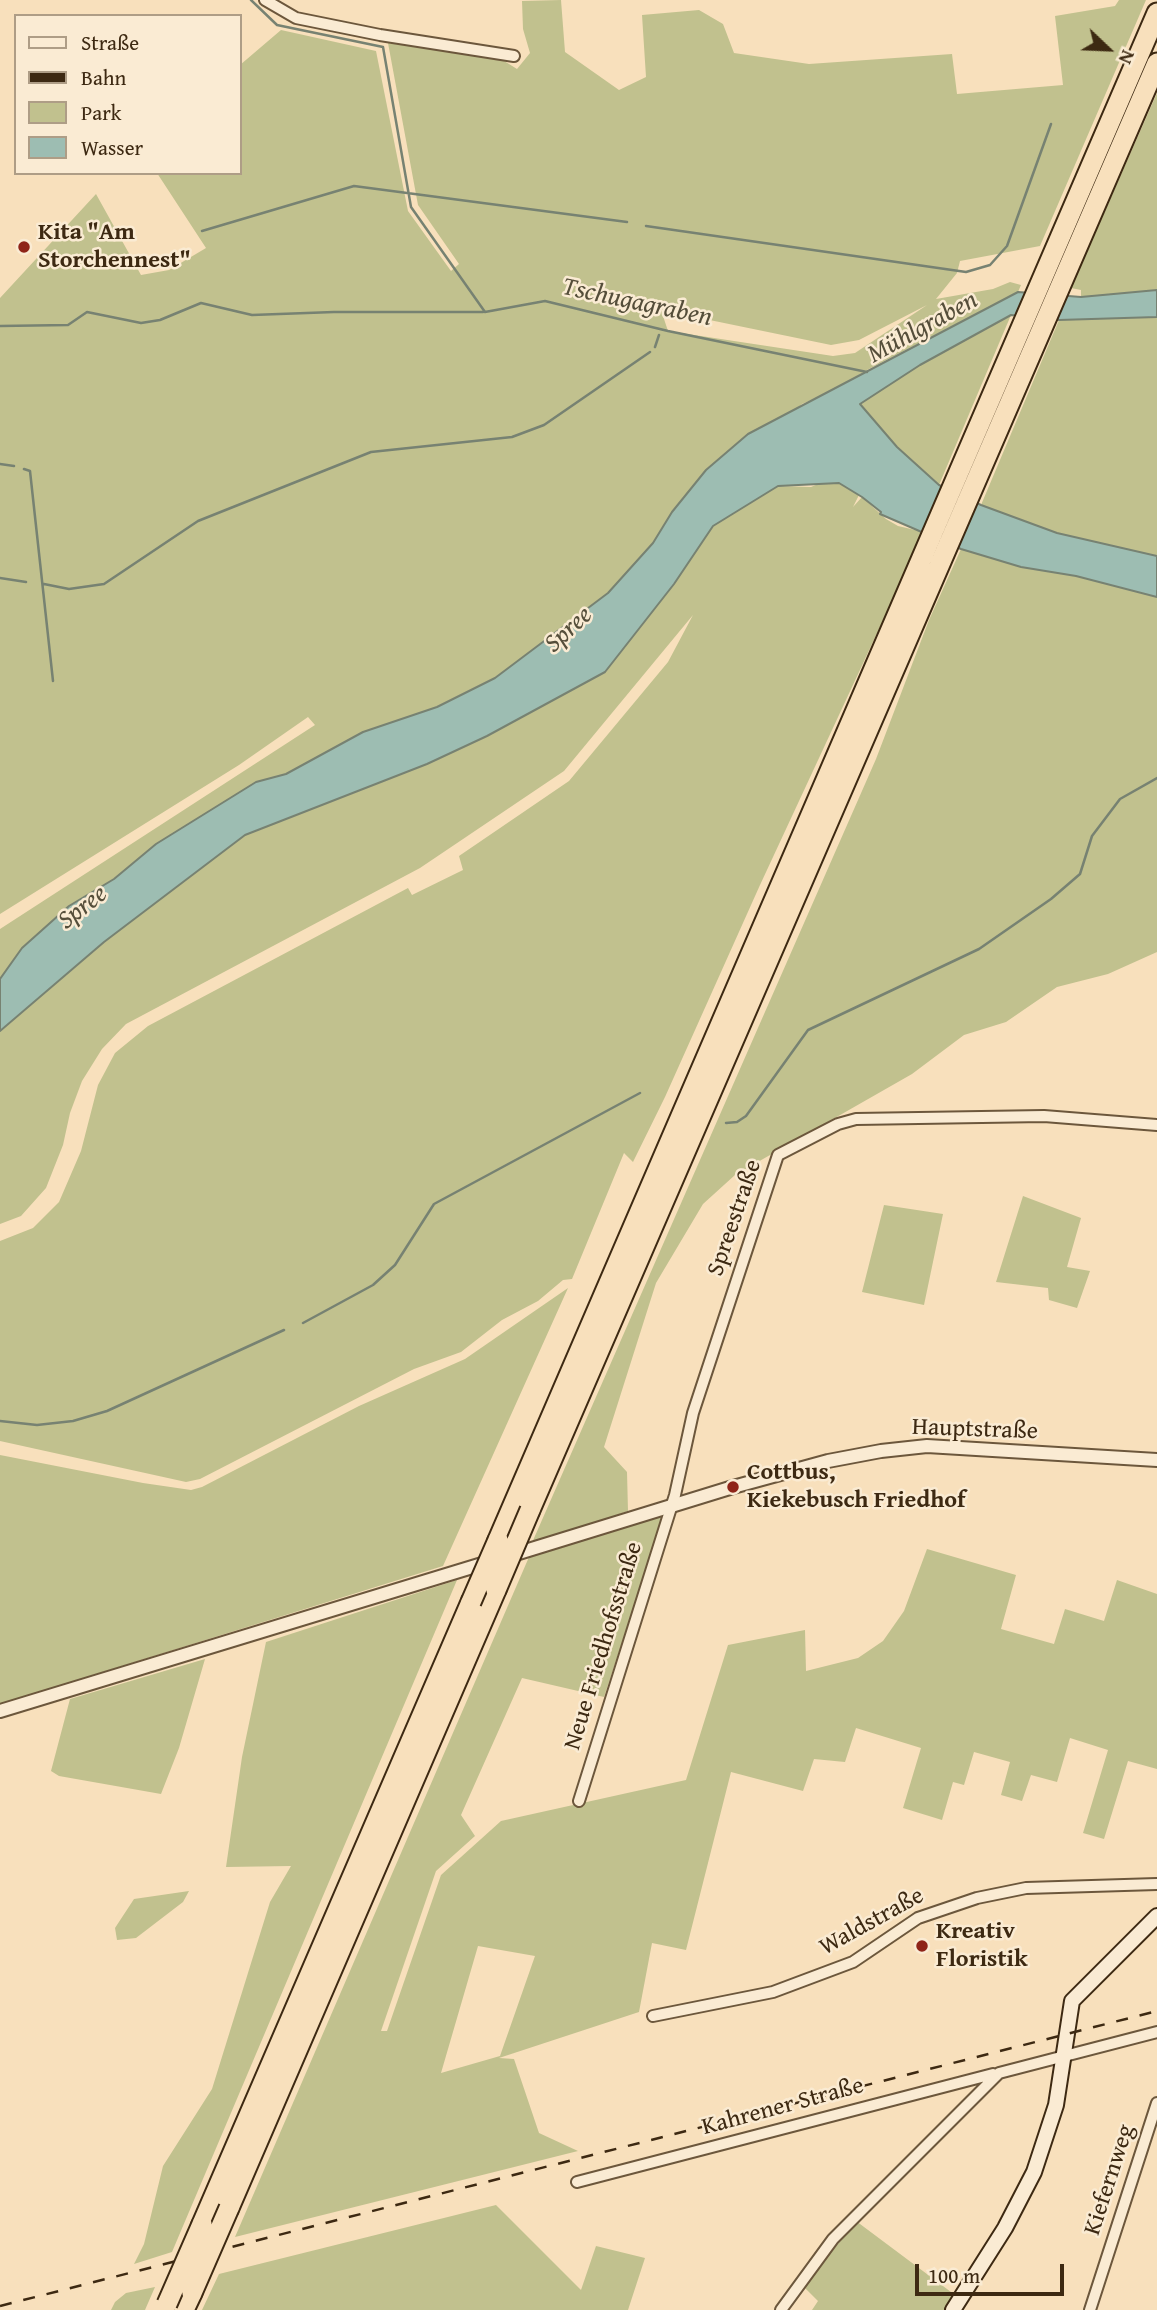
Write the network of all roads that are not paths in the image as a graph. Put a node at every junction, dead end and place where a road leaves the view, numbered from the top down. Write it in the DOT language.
graph roads {
  1 [pos="265,0"];
  2 [pos="1157,13"];
  3 [pos="513,56"];
  4 [pos="1157,63"];
  5 [pos="931,562"];
  6 [pos="1157,1125"];
  7 [pos="1157,1460"];
  8 [pos="671,1505"];
  9 [pos="0,1711"];
  10 [pos="579,1801"];
  11 [pos="1157,1884"];
  12 [pos="1157,1916"];
  13 [pos="653,2016"];
  14 [pos="1157,2032"];
  15 [pos="1064,2055"];
  16 [pos="999,2073"];
  17 [pos="1157,2102"];
  18 [pos="577,2182"];
  19 [pos="177,2304"];
  20 [pos="780,2310"];
  21 [pos="953,2310"];
  22 [pos="1090,2310"];
  1 -- 3 [label="street"];
  2 -- 5 [label="highway"];
  4 -- 5 [label="highway"];
  5 -- 19 [label="highway, bridge"];
  5 -- 19 [label="highway, bridge"];
  6 -- 8 [label="street, Spreestraße"];
  7 -- 8 [label="street, Hauptstraße"];
  8 -- 9 [label="street, Hauptstraße"];
  8 -- 10 [label="street, Neue Friedhofsstraße"];
  11 -- 13 [label="street, Waldstraße"];
  12 -- 15 [label="main road"];
  14 -- 15 [label="street, Kahrener Straße"];
  15 -- 16 [label="street, Kahrener Straße"];
  15 -- 21 [label="main road"];
  16 -- 18 [label="street, Kahrener Straße"];
  16 -- 20 [label="street, Kahrener Straße"];
  17 -- 22 [label="street, Kiefernweg"];
}
